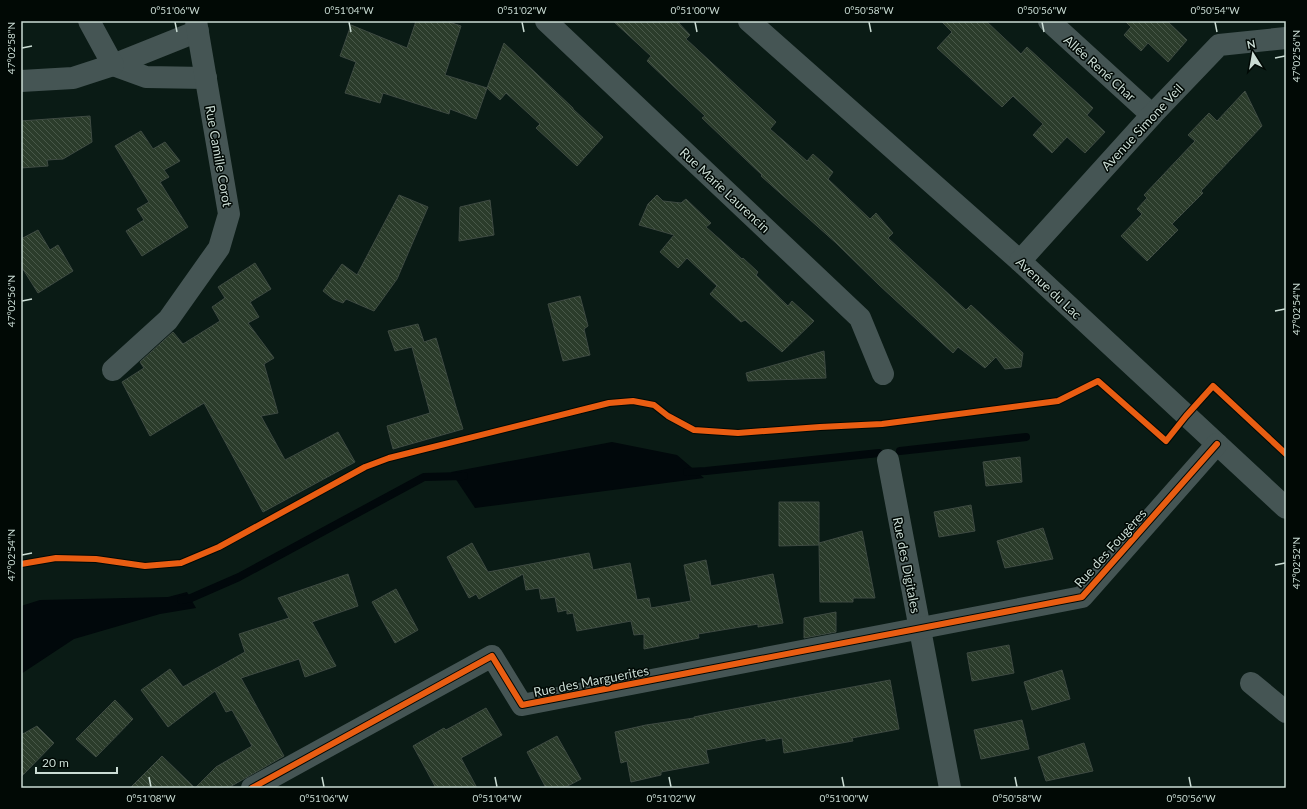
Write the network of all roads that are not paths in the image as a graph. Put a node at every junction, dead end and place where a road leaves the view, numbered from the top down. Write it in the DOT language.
graph roads {
  1 [pos="546,21"];
  2 [pos="749,21"];
  3 [pos="758,21"];
  4 [pos="1049,21"];
  5 [pos="91,26"];
  6 [pos="197,26"];
  7 [pos="1286,38"];
  8 [pos="113,65"];
  9 [pos="808,73"];
  10 [pos="206,78"];
  11 [pos="21,81"];
  12 [pos="1152,115"];
  13 [pos="1020,261"];
  14 [pos="113,370"];
  15 [pos="883,374"];
  16 [pos="1217,444"];
  17 [pos="888,460"];
  18 [pos="1286,508"];
  19 [pos="919,628"];
  20 [pos="1251,683"];
  21 [pos="1286,712"];
  22 [pos="252,788"];
  23 [pos="950,788"];
  1 -- 15 [label="street, Rue Marie Laurencin"];
  2 -- 9 [label="street, Avenue du Lac"];
  3 -- 9 [label="street, Avenue du Lac"];
  4 -- 12 [label="street, Allée René Char"];
  5 -- 8 [label="street"];
  6 -- 8 [label="street"];
  6 -- 10 [label="street, Rue Camille Corot"];
  7 -- 12 [label="street, Avenue Simone Veil"];
  8 -- 10 [label="street"];
  8 -- 11 [label="street"];
  9 -- 13 [label="street, Avenue du Lac"];
  10 -- 14 [label="street, Rue Camille Corot"];
  12 -- 13 [label="street, Avenue Simone Veil"];
  13 -- 16 [label="street, Avenue du Lac"];
  16 -- 18 [label="street, Avenue du Lac"];
  16 -- 19 [label="street, Rue des Fougères"];
  17 -- 19 [label="street, Rue des Digitales"];
  19 -- 22 [label="street, Rue des Marguerites"];
  19 -- 23 [label="street, Rue des Digitales"];
  20 -- 21 [label="street"];
}
